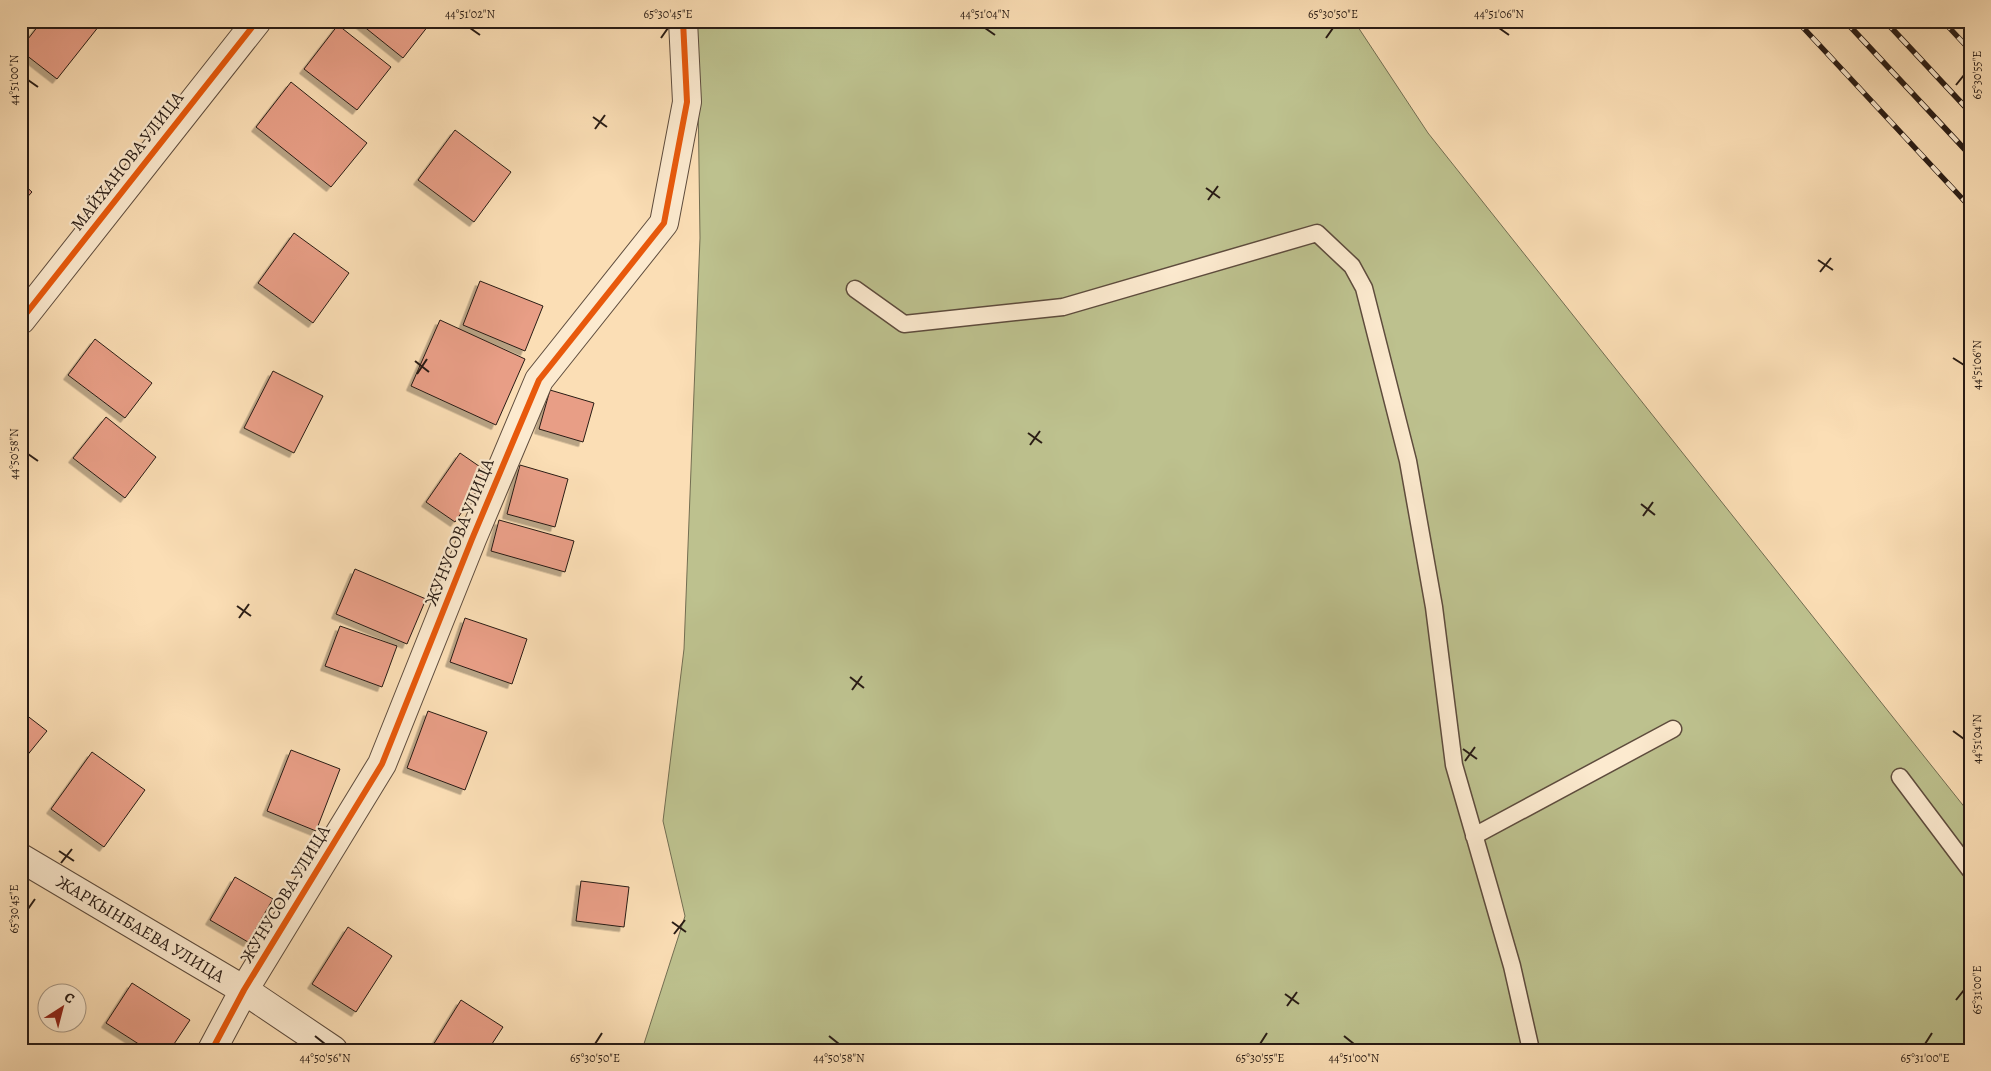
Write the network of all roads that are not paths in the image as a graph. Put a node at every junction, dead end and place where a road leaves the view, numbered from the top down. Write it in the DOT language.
graph roads {
  1 [pos="257,21"];
  2 [pos="683,21"];
  3 [pos="855,289"];
  4 [pos="21,320"];
  5 [pos="1673,730"];
  6 [pos="1900,777"];
  7 [pos="1474,836"];
  8 [pos="21,858"];
  9 [pos="1970,870"];
  10 [pos="244,990"];
  11 [pos="212,1050"];
  12 [pos="333,1050"];
  13 [pos="1531,1050"];
  1 -- 4 [label="street, МАЙХАНОВА УЛИЦА"];
  2 -- 10 [label="street, ЖУНУСОВА УЛИЦА"];
  3 -- 7 [label="lane"];
  5 -- 7 [label="lane"];
  6 -- 9 [label="lane"];
  7 -- 13 [label="lane"];
  8 -- 10 [label="street, ЖАРКЫНБАЕВА УЛИЦА"];
  10 -- 11 [label="street, ЖУНУСОВА УЛИЦА"];
  10 -- 12 [label="street, ЖАРКЫНБАЕВА УЛИЦА"];
}
